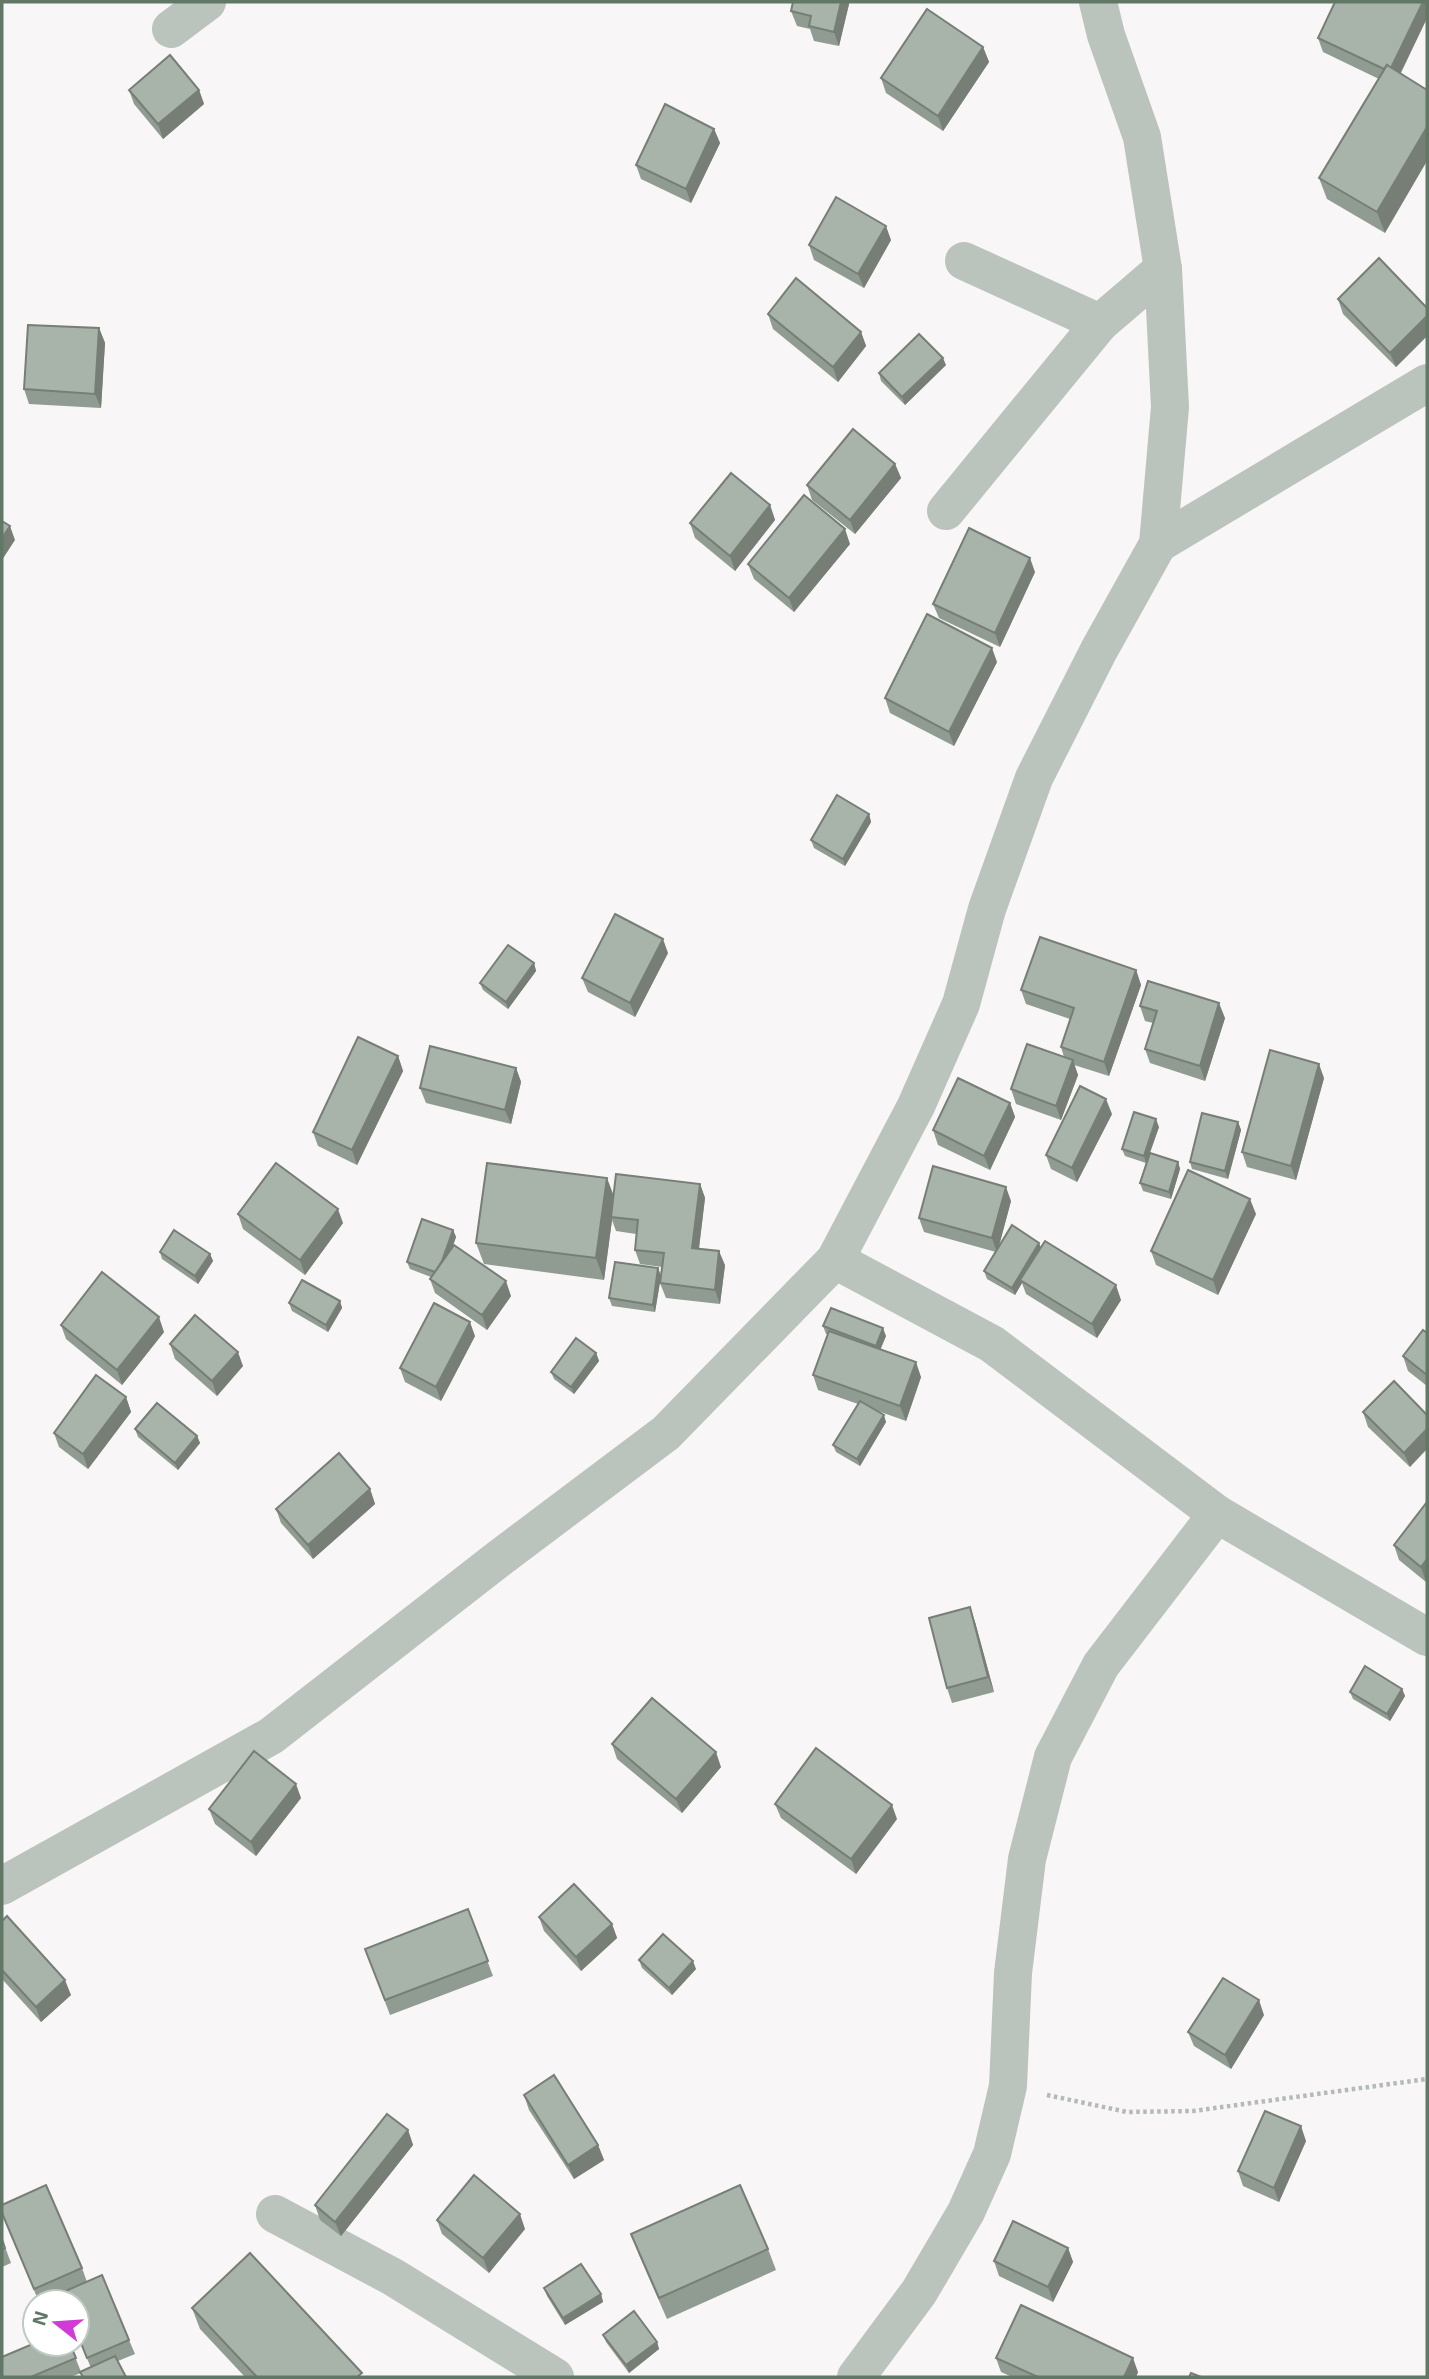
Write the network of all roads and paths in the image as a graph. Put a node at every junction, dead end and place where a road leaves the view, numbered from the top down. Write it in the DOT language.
graph roads {
  1 [pos="207,2"];
  2 [pos="1098,2"];
  3 [pos="171,29"];
  4 [pos="964,261"];
  5 [pos="1163,269"];
  6 [pos="1100,323"];
  7 [pos="1427,383"];
  8 [pos="946,511"];
  9 [pos="1158,544"];
  10 [pos="835,1260"];
  11 [pos="1217,1514"];
  12 [pos="1427,1637"];
  13 [pos="2,1886"];
  14 [pos="1427,2079"];
  15 [pos="1008,2086"];
  16 [pos="275,2214"];
  17 [pos="555,2377"];
  18 [pos="856,2377"];
  1 -- 3 [label="street"];
  2 -- 5 [label="street"];
  4 -- 6 [label="street"];
  5 -- 6 [label="street"];
  5 -- 9 [label="street"];
  6 -- 8 [label="street"];
  7 -- 9 [label="street"];
  9 -- 10 [label="street"];
  10 -- 11 [label="street"];
  10 -- 13 [label="street"];
  11 -- 12 [label="street"];
  11 -- 15 [label="street"];
  14 -- 15 [label="path"];
  15 -- 18 [label="street"];
  16 -- 17 [label="street"];
}
